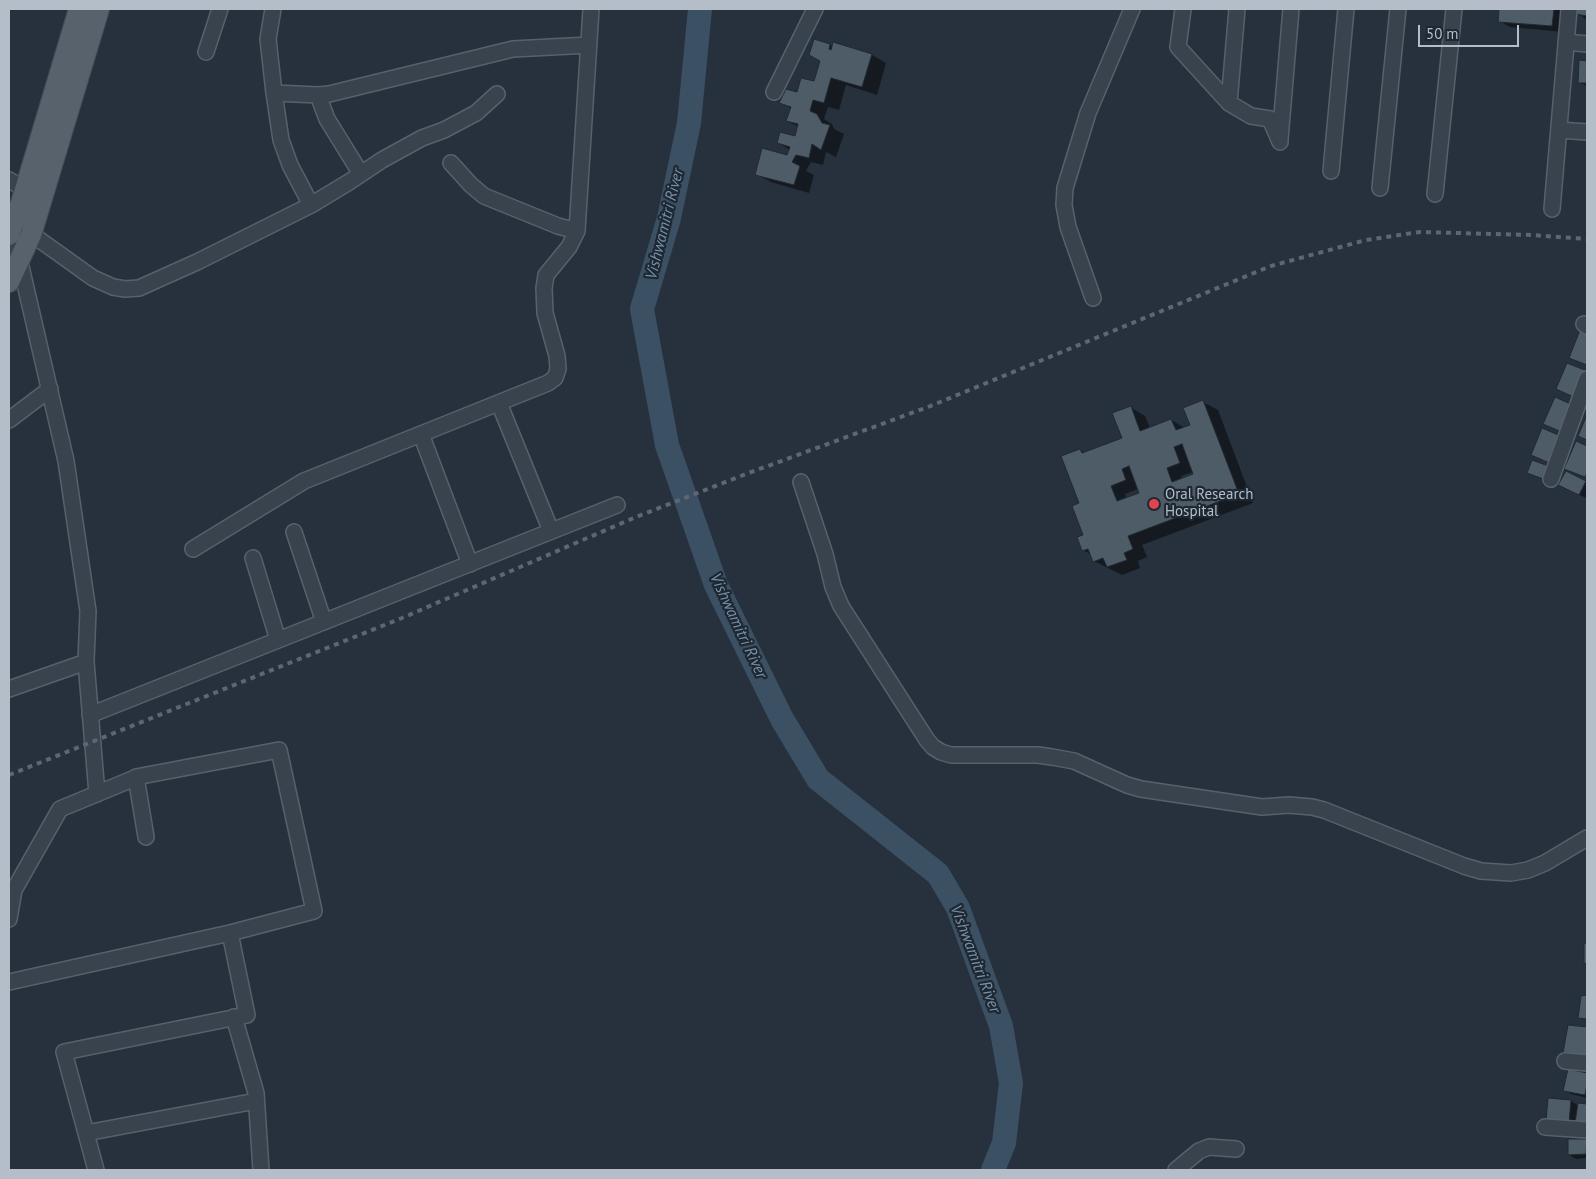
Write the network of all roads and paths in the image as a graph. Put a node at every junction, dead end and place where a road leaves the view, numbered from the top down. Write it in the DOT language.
graph roads {
  1 [pos="79,9"];
  2 [pos="99,9"];
  3 [pos="220,9"];
  4 [pos="273,9"];
  5 [pos="591,9"];
  6 [pos="815,9"];
  7 [pos="1132,9"];
  8 [pos="1183,9"];
  9 [pos="1237,9"];
  10 [pos="1291,9"];
  11 [pos="1346,9"];
  12 [pos="1398,9"];
  13 [pos="1454,9"];
  14 [pos="1569,9"];
  15 [pos="1566,42"];
  16 [pos="1587,44"];
  17 [pos="589,45"];
  18 [pos="206,52"];
  19 [pos="774,92"];
  20 [pos="274,93"];
  21 [pos="497,94"];
  22 [pos="318,95"];
  23 [pos="1229,103"];
  24 [pos="1559,130"];
  25 [pos="1587,132"];
  26 [pos="451,163"];
  27 [pos="1331,171"];
  28 [pos="361,174"];
  29 [pos="17,184"];
  30 [pos="1380,188"];
  31 [pos="1435,194"];
  32 [pos="311,205"];
  33 [pos="1552,209"];
  34 [pos="577,231"];
  35 [pos="31,234"];
  36 [pos="12,236"];
  37 [pos="9,282"];
  38 [pos="1093,298"];
  39 [pos="1587,379"];
  40 [pos="50,389"];
  41 [pos="499,403"];
  42 [pos="9,422"];
  43 [pos="421,434"];
  44 [pos="1550,479"];
  45 [pos="801,482"];
  46 [pos="617,505"];
  47 [pos="551,531"];
  48 [pos="294,532"];
  49 [pos="193,549"];
  50 [pos="253,558"];
  51 [pos="470,564"];
  52 [pos="324,622"];
  53 [pos="278,640"];
  54 [pos="86,662"];
  55 [pos="9,689"];
  56 [pos="90,715"];
  57 [pos="135,778"];
  58 [pos="97,794"];
  59 [pos="146,837"];
  60 [pos="1587,838"];
  61 [pos="9,919"];
  62 [pos="230,933"];
  63 [pos="9,982"];
  64 [pos="234,1018"];
  65 [pos="1564,1061"];
  66 [pos="1587,1063"];
  67 [pos="256,1101"];
  68 [pos="1545,1127"];
  69 [pos="1587,1130"];
  70 [pos="86,1133"];
  71 [pos="1236,1149"];
  72 [pos="96,1170"];
  73 [pos="261,1170"];
  74 [pos="1176,1170"];
  1 -- 29 [label="main road"];
  2 -- 35 [label="main road"];
  3 -- 18 [label="street"];
  4 -- 20 [label="street"];
  5 -- 17 [label="street"];
  6 -- 19 [label="street"];
  7 -- 38 [label="street"];
  8 -- 23 [label="street"];
  9 -- 23 [label="street"];
  10 -- 23 [label="street"];
  11 -- 27 [label="street"];
  12 -- 30 [label="street"];
  13 -- 31 [label="street"];
  14 -- 15 [label="street"];
  15 -- 16 [label="street"];
  15 -- 24 [label="street"];
  17 -- 22 [label="street"];
  17 -- 34 [label="street"];
  20 -- 22 [label="street"];
  20 -- 32 [label="street"];
  21 -- 28 [label="street"];
  22 -- 28 [label="street"];
  24 -- 25 [label="street"];
  24 -- 33 [label="street"];
  26 -- 34 [label="street"];
  28 -- 32 [label="street"];
  29 -- 36 [label="main road"];
  32 -- 35 [label="street"];
  34 -- 41 [label="street"];
  35 -- 36 [label="main road"];
  35 -- 36 [label="street"];
  36 -- 37 [label="main road"];
  36 -- 40 [label="street"];
  39 -- 44 [label="street"];
  40 -- 42 [label="street"];
  40 -- 54 [label="street"];
  41 -- 43 [label="street"];
  41 -- 47 [label="street"];
  43 -- 49 [label="street"];
  43 -- 51 [label="street"];
  45 -- 60 [label="street"];
  46 -- 47 [label="street"];
  47 -- 51 [label="street"];
  48 -- 52 [label="street"];
  50 -- 53 [label="street"];
  51 -- 52 [label="street"];
  52 -- 53 [label="street"];
  53 -- 56 [label="street"];
  54 -- 55 [label="street"];
  54 -- 56 [label="street"];
  56 -- 58 [label="street"];
  57 -- 58 [label="street"];
  57 -- 59 [label="street"];
  57 -- 62 [label="street"];
  58 -- 61 [label="street"];
  62 -- 63 [label="street"];
  62 -- 64 [label="street"];
  64 -- 67 [label="street"];
  64 -- 70 [label="street"];
  65 -- 66 [label="street"];
  67 -- 70 [label="street"];
  67 -- 73 [label="street"];
  68 -- 69 [label="street"];
  70 -- 72 [label="street"];
  71 -- 74 [label="street"];
}
